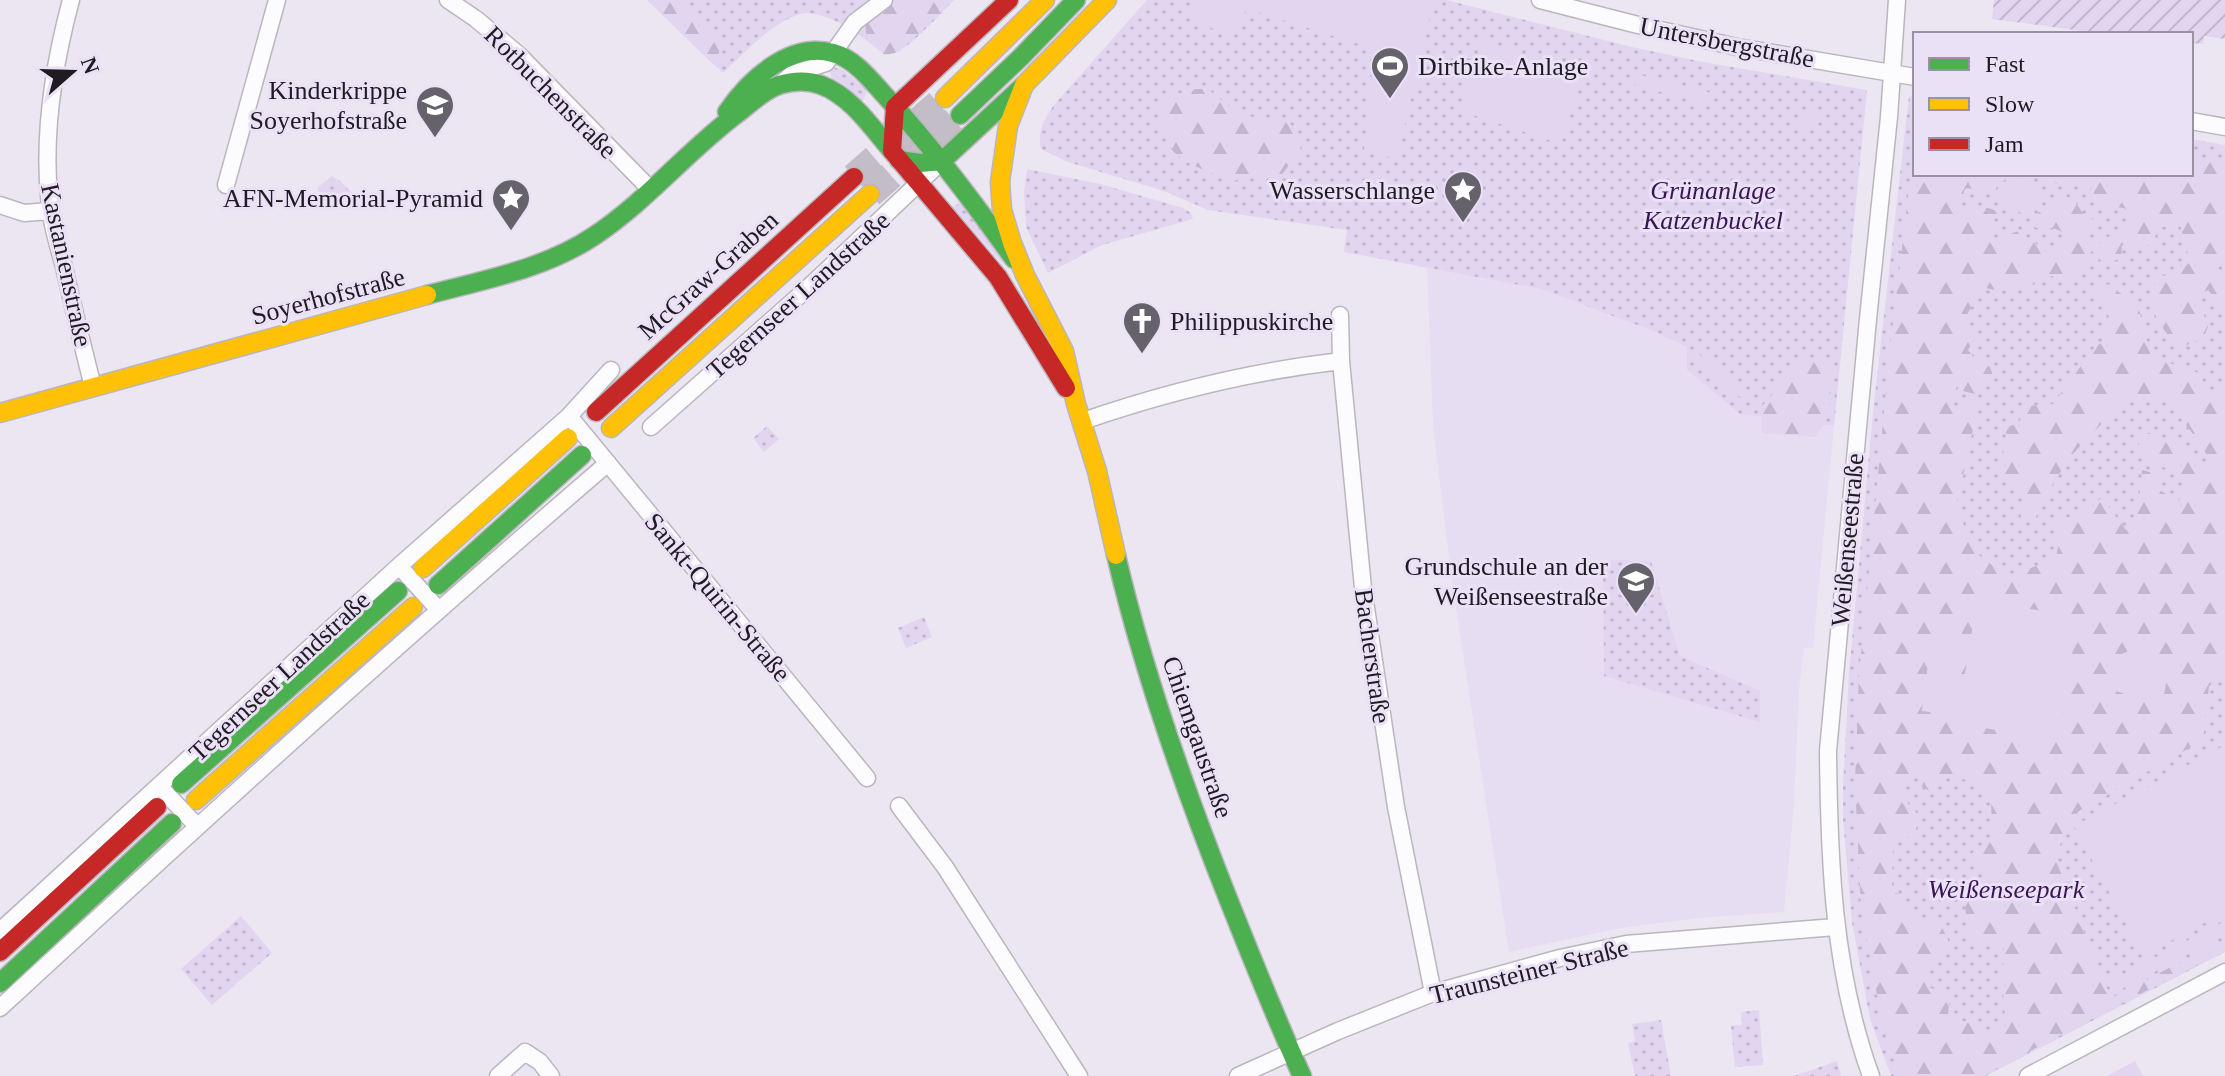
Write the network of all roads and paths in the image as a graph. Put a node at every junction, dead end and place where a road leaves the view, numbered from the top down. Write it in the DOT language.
graph roads {
  1 [pos="71,0"];
  2 [pos="277,0"];
  3 [pos="448,0"];
  4 [pos="884,0"];
  5 [pos="1009,0"];
  6 [pos="1045,0"];
  7 [pos="1076,0"];
  8 [pos="1107,0"];
  9 [pos="1540,0"];
  10 [pos="1897,0"];
  11 [pos="833,53"];
  12 [pos="1892,73"];
  13 [pos="1913,77"];
  14 [pos="1024,85"];
  15 [pos="778,86"];
  16 [pos="945,98"];
  17 [pos="895,107"];
  18 [pos="960,115"];
  19 [pos="2193,121"];
  20 [pos="718,127"];
  21 [pos="2225,127"];
  22 [pos="895,155"];
  23 [pos="942,161"];
  24 [pos="854,177"];
  25 [pos="919,183"];
  26 [pos="226,185"];
  27 [pos="650,189"];
  28 [pos="870,194"];
  29 [pos="0,205"];
  30 [pos="50,211"];
  31 [pos="1025,275"];
  32 [pos="1340,315"];
  33 [pos="1341,361"];
  34 [pos="611,370"];
  35 [pos="93,387"];
  36 [pos="596,412"];
  37 [pos="1080,412"];
  38 [pos="0,413"];
  39 [pos="569,416"];
  40 [pos="651,427"];
  41 [pos="611,428"];
  42 [pos="568,438"];
  43 [pos="582,455"];
  44 [pos="608,463"];
  45 [pos="399,566"];
  46 [pos="423,568"];
  47 [pos="438,585"];
  48 [pos="398,591"];
  49 [pos="413,607"];
  50 [pos="438,609"];
  51 [pos="867,778"];
  52 [pos="181,784"];
  53 [pos="159,786"];
  54 [pos="196,800"];
  55 [pos="899,806"];
  56 [pos="157,807"];
  57 [pos="172,823"];
  58 [pos="197,826"];
  59 [pos="1835,927"];
  60 [pos="0,931"];
  61 [pos="0,952"];
  62 [pos="2225,972"];
  63 [pos="0,983"];
  64 [pos="1433,993"];
  65 [pos="0,1008"];
  66 [pos="1291,1052"];
  67 [pos="498,1076"];
  68 [pos="551,1076"];
  69 [pos="1079,1076"];
  70 [pos="1238,1076"];
  71 [pos="1302,1076"];
  72 [pos="1871,1076"];
  73 [pos="2028,1076"];
  1 -- 30 [label="street, Kastanienstraße"];
  2 -- 26 [label="street"];
  3 -- 27 [label="street, Rotbuchenstraße"];
  4 -- 11 [label="street"];
  5 -- 17 [label="main road"];
  6 -- 16 [label="main road"];
  7 -- 18 [label="main road"];
  8 -- 14 [label="main road"];
  9 -- 12 [label="street, Untersbergstraße"];
  10 -- 12 [label="street, Weißenseestraße"];
  11 -- 15 [label="street"];
  11 -- 17 [label="main road, Chiemgaustraße"];
  11 -- 20 [label="main road"];
  12 -- 13 [label="street, Untersbergstraße"];
  12 -- 59 [label="street, Weißenseestraße"];
  14 -- 23 [label="main road"];
  14 -- 31 [label="main road"];
  15 -- 20 [label="main road"];
  15 -- 22 [label="main road, Chiemgaustraße"];
  17 -- 22 [label="main road"];
  17 -- 23 [label="main road, Chiemgaustraße"];
  19 -- 21 [label="street"];
  20 -- 27 [label="main road, Soyerhofstraße"];
  22 -- 23 [label="main road"];
  22 -- 25 [label="main road, Chiemgaustraße"];
  23 -- 25 [label="street, Tegernseer Landstraße"];
  23 -- 31 [label="main road, Chiemgaustraße"];
  24 -- 36 [label="main road, McGraw-Graben"];
  25 -- 37 [label="main road, Chiemgaustraße"];
  25 -- 40 [label="street, Tegernseer Landstraße"];
  27 -- 35 [label="main road, Soyerhofstraße"];
  28 -- 41 [label="main road, McGraw-Graben"];
  29 -- 30 [label="street"];
  30 -- 35 [label="street, Kastanienstraße"];
  31 -- 37 [label="main road, Chiemgaustraße"];
  32 -- 33 [label="street, Bacherstraße"];
  33 -- 37 [label="street"];
  33 -- 64 [label="street, Bacherstraße"];
  34 -- 39 [label="street, Tegernseer Landstraße"];
  35 -- 38 [label="main road, Soyerhofstraße"];
  37 -- 66 [label="main road, Chiemgaustraße"];
  39 -- 44 [label="street, Sankt-Quirin-Straße"];
  39 -- 45 [label="street, Tegernseer Landstraße"];
  42 -- 46 [label="main road"];
  43 -- 47 [label="main road"];
  44 -- 50 [label="street, Tegernseer Landstraße"];
  44 -- 51 [label="street, Sankt-Quirin-Straße"];
  45 -- 50 [label="street"];
  45 -- 53 [label="street, Tegernseer Landstraße"];
  48 -- 52 [label="main road"];
  49 -- 54 [label="main road"];
  50 -- 58 [label="street, Tegernseer Landstraße"];
  53 -- 58 [label="street"];
  53 -- 60 [label="street, Tegernseer Landstraße"];
  55 -- 69 [label="street"];
  56 -- 61 [label="main road"];
  57 -- 63 [label="main road"];
  58 -- 65 [label="street, Tegernseer Landstraße"];
  59 -- 64 [label="street, Traunsteiner Straße"];
  59 -- 72 [label="street, Weißenseestraße"];
  62 -- 73 [label="street"];
  64 -- 66 [label="street, Traunsteiner Straße"];
  66 -- 70 [label="street, Traunsteiner Straße"];
  66 -- 71 [label="main road, Chiemgaustraße"];
  67 -- 68 [label="street"];
}
